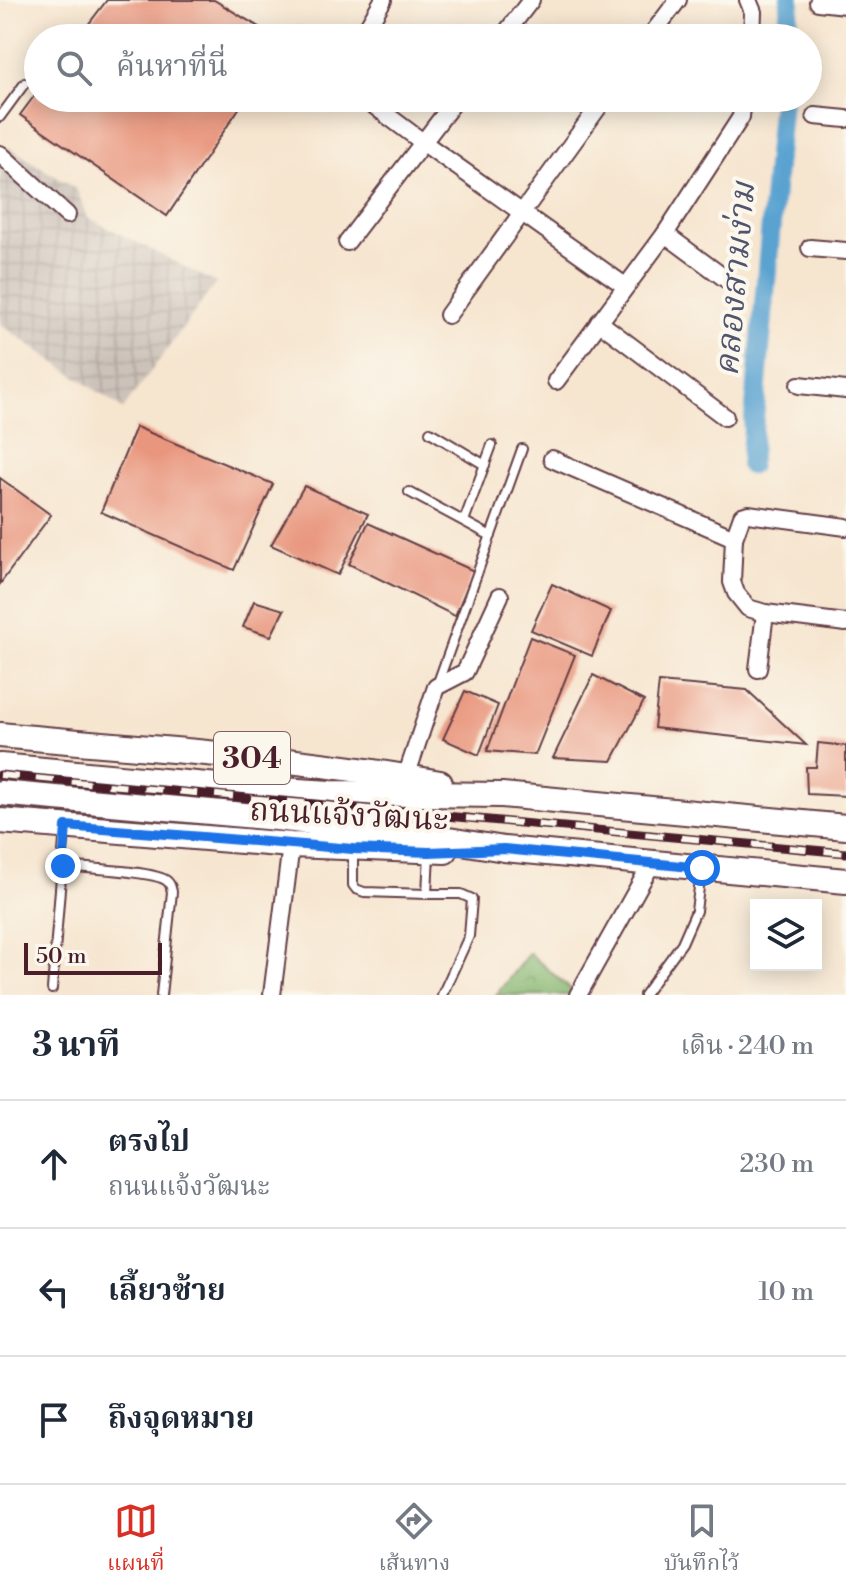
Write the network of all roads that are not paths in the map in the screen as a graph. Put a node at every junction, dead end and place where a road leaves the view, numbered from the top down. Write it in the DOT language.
graph roads {
  1 [pos="383,0"];
  2 [pos="531,0"];
  3 [pos="678,0"];
  4 [pos="748,0"];
  5 [pos="818,2"];
  6 [pos="846,5"];
  7 [pos="369,24"];
  8 [pos="513,24"];
  9 [pos="660,24"];
  10 [pos="753,24"];
  11 [pos="24,84"];
  12 [pos="383,112"];
  13 [pos="447,112"];
  14 [pos="595,112"];
  15 [pos="742,112"];
  16 [pos="815,116"];
  17 [pos="0,117"];
  18 [pos="846,119"];
  19 [pos="424,143"];
  20 [pos="0,154"];
  21 [pos="521,213"];
  22 [pos="67,215"];
  23 [pos="665,234"];
  24 [pos="347,242"];
  25 [pos="810,248"];
  26 [pos="846,251"];
  27 [pos="625,286"];
  28 [pos="738,288"];
  29 [pos="448,315"];
  30 [pos="599,322"];
  31 [pos="556,381"];
  32 [pos="799,385"];
  33 [pos="846,390"];
  34 [pos="725,417"];
  35 [pos="430,432"];
  36 [pos="492,445"];
  37 [pos="522,449"];
  38 [pos="552,459"];
  39 [pos="485,465"];
  40 [pos="409,492"];
  41 [pos="464,521"];
  42 [pos="846,527"];
  43 [pos="491,536"];
  44 [pos="734,538"];
  45 [pos="500,596"];
  46 [pos="765,613"];
  47 [pos="846,623"];
  48 [pos="758,669"];
  49 [pos="436,687"];
  50 [pos="0,735"];
  51 [pos="0,766"];
  52 [pos="406,777"];
  53 [pos="0,793"];
  54 [pos="502,795"];
  55 [pos="0,821"];
  56 [pos="66,826"];
  57 [pos="846,827"];
  58 [pos="291,845"];
  59 [pos="353,849"];
  60 [pos="504,849"];
  61 [pos="429,852"];
  62 [pos="652,863"];
  63 [pos="63,866"];
  64 [pos="702,868"];
  65 [pos="846,881"];
  66 [pos="427,894"];
  67 [pos="52,989"];
  68 [pos="161,995"];
  69 [pos="272,995"];
  70 [pos="442,995"];
  71 [pos="578,995"];
  72 [pos="644,995"];
  1 -- 7 [label="street"];
  2 -- 8 [label="street"];
  3 -- 9 [label="street"];
  4 -- 10 [label="street"];
  5 -- 6 [label="street"];
  11 -- 17 [label="lane"];
  12 -- 19 [label="street"];
  13 -- 19 [label="street"];
  14 -- 21 [label="street"];
  15 -- 23 [label="street"];
  16 -- 18 [label="street"];
  19 -- 21 [label="street"];
  19 -- 24 [label="street"];
  20 -- 22 [label="street"];
  21 -- 27 [label="street"];
  21 -- 29 [label="street"];
  23 -- 27 [label="street"];
  23 -- 28 [label="street"];
  25 -- 26 [label="street"];
  27 -- 30 [label="street"];
  30 -- 31 [label="street"];
  30 -- 34 [label="street"];
  32 -- 33 [label="street"];
  35 -- 39 [label="lane"];
  36 -- 39 [label="lane"];
  37 -- 43 [label="lane"];
  38 -- 44 [label="street"];
  39 -- 41 [label="lane"];
  40 -- 41 [label="lane"];
  41 -- 43 [label="lane"];
  42 -- 44 [label="street"];
  43 -- 49 [label="lane"];
  44 -- 46 [label="street"];
  45 -- 49 [label="street"];
  46 -- 47 [label="street"];
  46 -- 48 [label="street"];
  49 -- 52 [label="street"];
  50 -- 52 [label="main road, ถนนแจ้งวัฒนะ / 304"];
  51 -- 54 [label="main road, ถนนแจ้งวัฒนะ"];
  52 -- 54 [label="main road, ถนนแจ้งวัฒนะ / 304"];
  53 -- 60 [label="main road, ถนนแจ้งวัฒนะ"];
  54 -- 57 [label="main road, ถนนแจ้งวัฒนะ / 304"];
  55 -- 56 [label="main road, ถนนแจ้งวัฒนะ"];
  56 -- 58 [label="main road, ถนนแจ้งวัฒนะ"];
  56 -- 63 [label="lane"];
  58 -- 59 [label="main road, ถนนแจ้งวัฒนะ"];
  58 -- 69 [label="street"];
  59 -- 61 [label="main road, ถนนแจ้งวัฒนะ"];
  59 -- 66 [label="lane"];
  60 -- 61 [label="main road, ถนนแจ้งวัฒนะ"];
  60 -- 62 [label="main road, ถนนแจ้งวัฒนะ"];
  61 -- 66 [label="lane"];
  62 -- 64 [label="main road, ถนนแจ้งวัฒนะ"];
  62 -- 71 [label="street"];
  63 -- 67 [label="lane"];
  63 -- 68 [label="lane"];
  64 -- 65 [label="main road, ถนนแจ้งวัฒนะ"];
  64 -- 72 [label="lane"];
  66 -- 70 [label="lane"];
}
